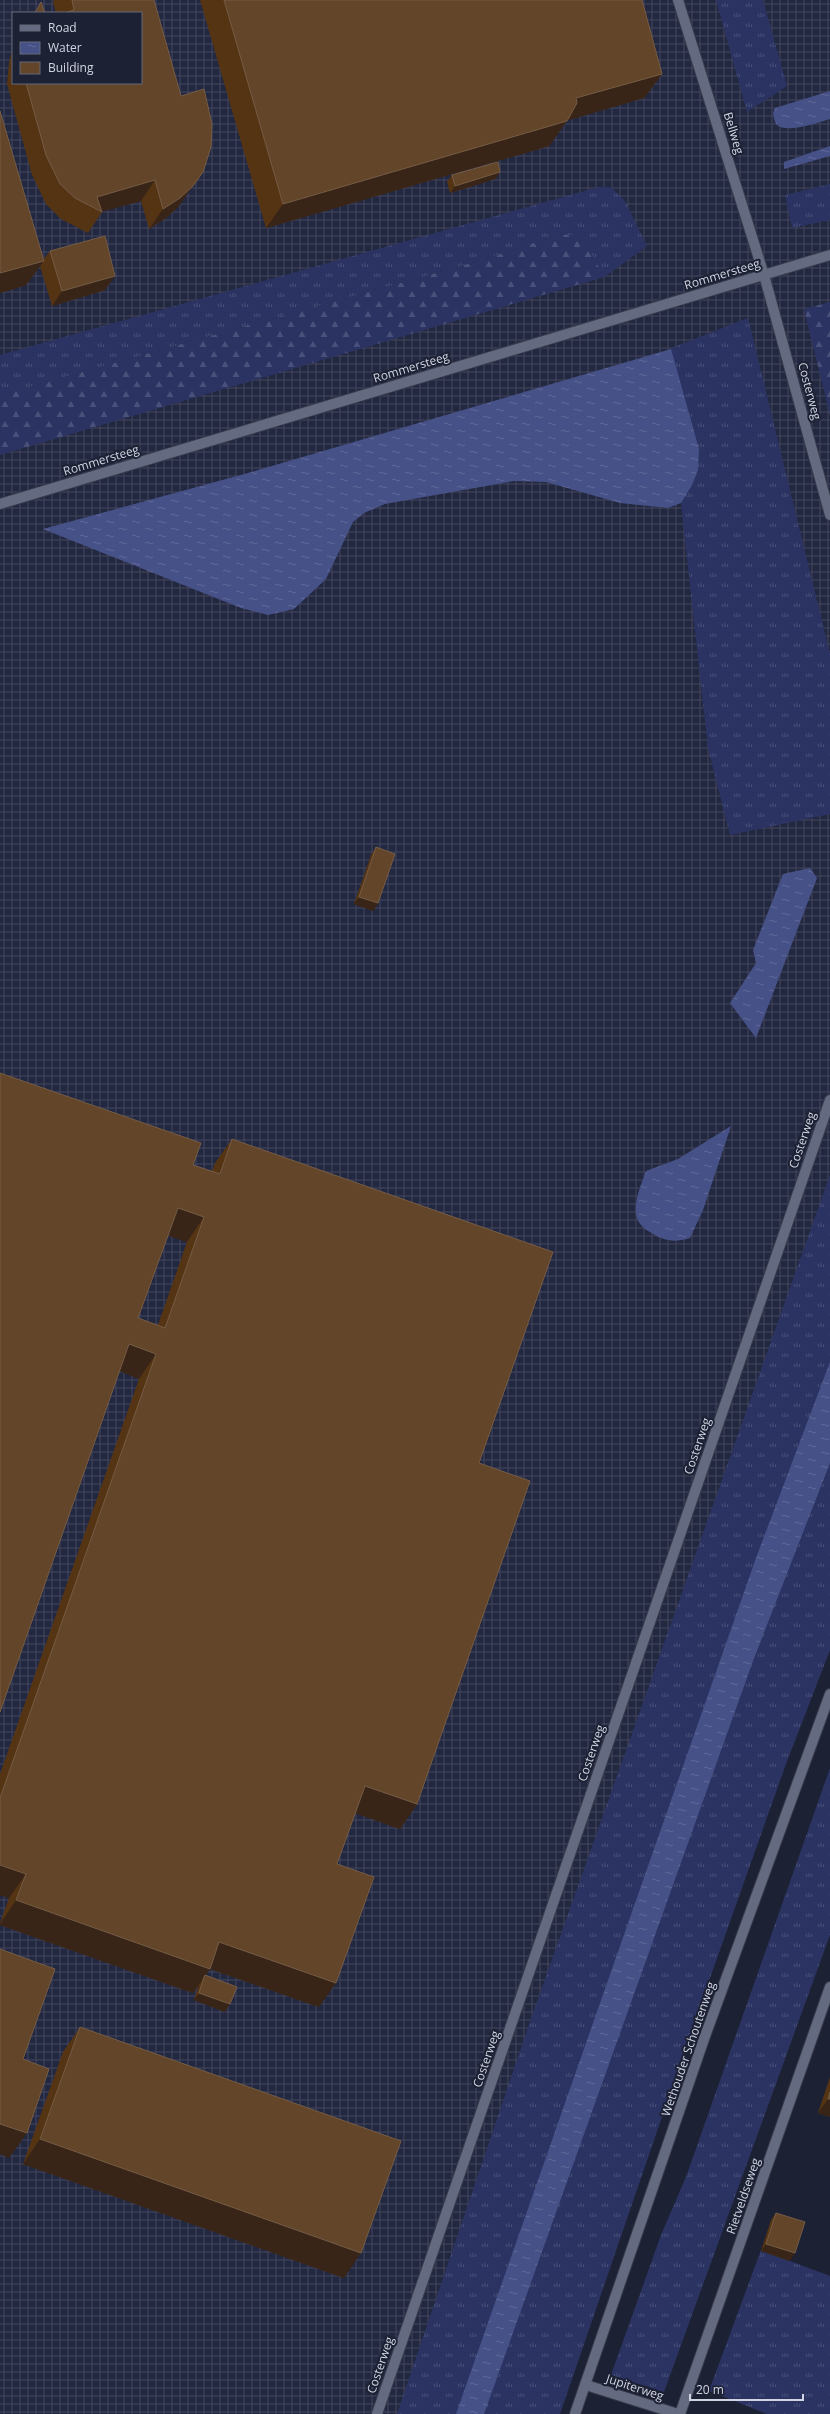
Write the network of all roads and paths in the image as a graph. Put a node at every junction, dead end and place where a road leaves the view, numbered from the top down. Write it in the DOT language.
graph roads {
  1 [pos="678,0"];
  2 [pos="830,255"];
  3 [pos="764,274"];
  4 [pos="0,504"];
  5 [pos="830,515"];
  6 [pos="830,1100"];
  7 [pos="830,1694"];
  8 [pos="830,1986"];
  9 [pos="586,2385"];
  10 [pos="377,2414"];
  11 [pos="575,2414"];
  12 [pos="679,2414"];
  1 -- 3 [label="street, Bellweg"];
  2 -- 3 [label="street, Rommersteeg"];
  3 -- 4 [label="street, Rommersteeg"];
  3 -- 5 [label="street, Costerweg"];
  6 -- 10 [label="street, Costerweg"];
  7 -- 9 [label="street, Wethouder Schoutenweg"];
  8 -- 12 [label="street, Rietveldseweg"];
  9 -- 11 [label="street, Wethouder Schoutenweg"];
  9 -- 12 [label="street, Jupiterweg"];
}
